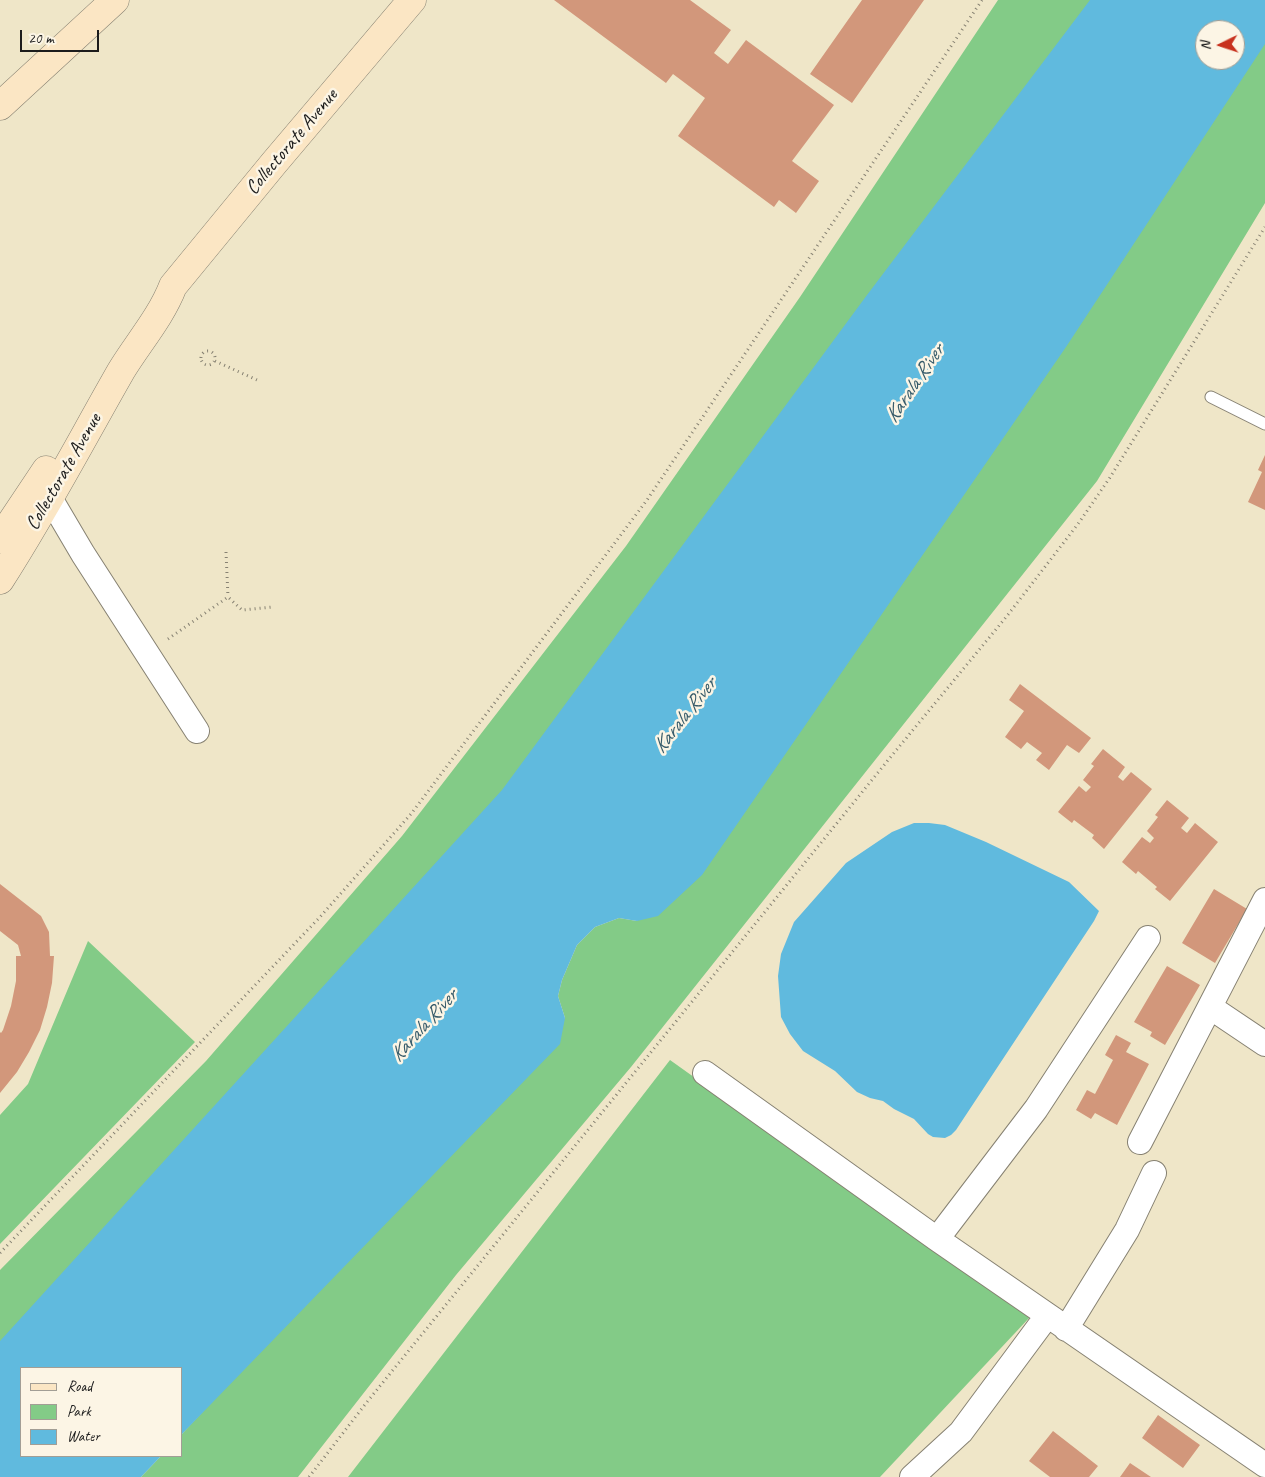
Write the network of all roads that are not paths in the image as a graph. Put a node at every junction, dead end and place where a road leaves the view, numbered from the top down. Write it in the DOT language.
graph roads {
  1 [pos="115,0"];
  2 [pos="412,0"];
  3 [pos="0,106"];
  4 [pos="1211,397"];
  5 [pos="1265,424"];
  6 [pos="45,489"];
  7 [pos="0,539"];
  8 [pos="0,580"];
  9 [pos="197,731"];
  10 [pos="1265,900"];
  11 [pos="1148,938"];
  12 [pos="1210,1007"];
  13 [pos="1265,1044"];
  14 [pos="705,1073"];
  15 [pos="1140,1142"];
  16 [pos="1154,1173"];
  17 [pos="937,1239"];
  18 [pos="1046,1316"];
  19 [pos="1066,1330"];
  20 [pos="1265,1465"];
  21 [pos="912,1477"];
  1 -- 3 [label="street"];
  2 -- 6 [label="street, Collectorate Avenue"];
  4 -- 5 [label="lane"];
  6 -- 7 [label="street, Collectorate Avenue"];
  6 -- 8 [label="street, Collectorate Avenue"];
  6 -- 9 [label="street"];
  10 -- 12 [label="street"];
  11 -- 17 [label="street"];
  12 -- 13 [label="street"];
  12 -- 15 [label="street"];
  14 -- 17 [label="street"];
  16 -- 19 [label="street"];
  17 -- 18 [label="street"];
  18 -- 19 [label="street"];
  18 -- 21 [label="street"];
  19 -- 20 [label="street"];
}
